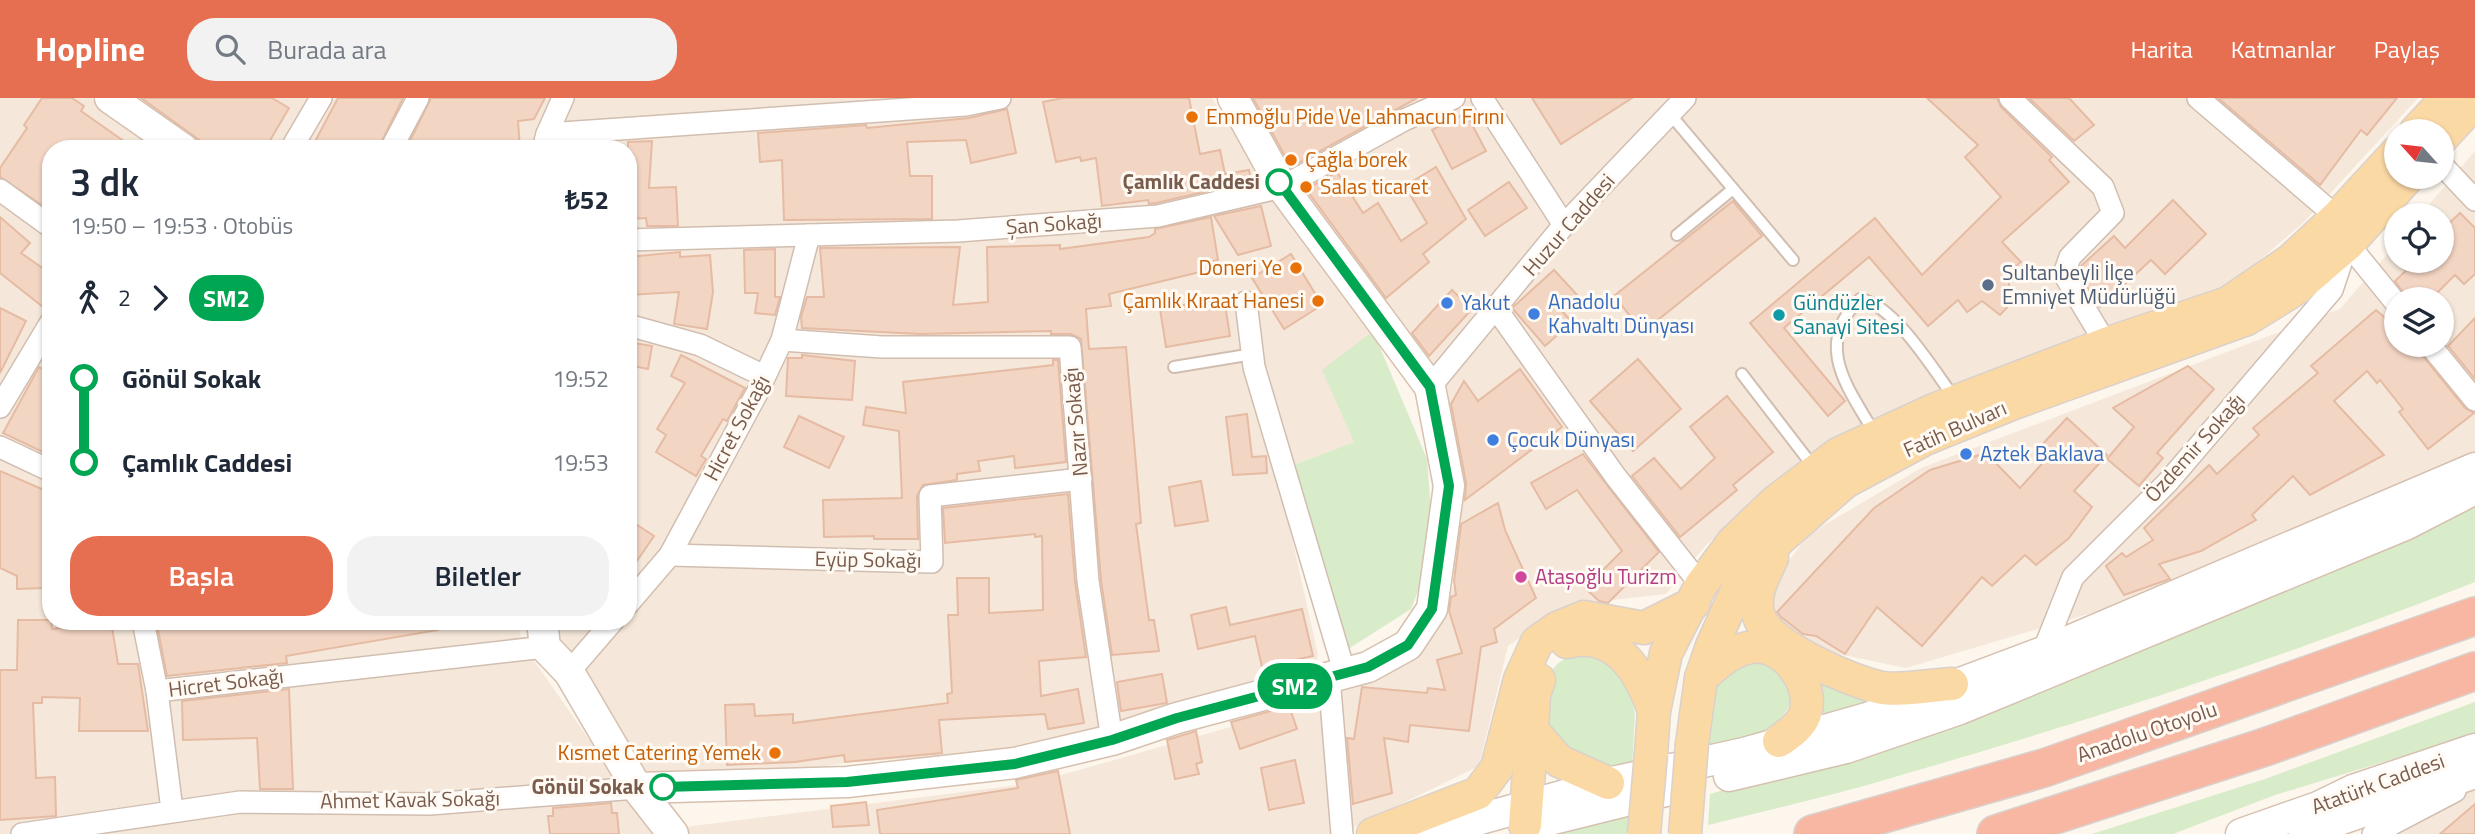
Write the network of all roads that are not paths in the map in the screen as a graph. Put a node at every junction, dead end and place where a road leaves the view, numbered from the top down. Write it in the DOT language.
graph roads {
  1 [pos="110,98"];
  2 [pos="321,98"];
  3 [pos="418,98"];
  4 [pos="563,98"];
  5 [pos="1000,98"];
  6 [pos="1233,98"];
  7 [pos="1454,98"];
  8 [pos="1482,98"];
  9 [pos="1685,98"];
  10 [pos="2010,98"];
  11 [pos="2198,98"];
  12 [pos="2447,98"];
  13 [pos="2475,102"];
  14 [pos="1670,114"];
  15 [pos="2427,119"];
  16 [pos="2454,125"];
  17 [pos="170,140"];
  18 [pos="296,140"];
  19 [pos="396,140"];
  20 [pos="546,140"];
  21 [pos="568,140"];
  22 [pos="2384,170"];
  23 [pos="2454,178"];
  24 [pos="1282,187"];
  25 [pos="1733,189"];
  26 [pos="2393,189"];
  27 [pos="0,190"];
  28 [pos="2475,200"];
  29 [pos="42,220"];
  30 [pos="1564,225"];
  31 [pos="2342,231"];
  32 [pos="1677,234"];
  33 [pos="808,235"];
  34 [pos="637,240"];
  35 [pos="1793,260"];
  36 [pos="2384,287"];
  37 [pos="1246,302"];
  38 [pos="1497,310"];
  39 [pos="637,328"];
  40 [pos="42,338"];
  41 [pos="782,340"];
  42 [pos="2106,344"];
  43 [pos="1253,354"];
  44 [pos="2440,357"];
  45 [pos="1174,367"];
  46 [pos="1742,373"];
  47 [pos="764,376"];
  48 [pos="1430,387"];
  49 [pos="2475,400"];
  50 [pos="1957,401"];
  51 [pos="0,407"];
  52 [pos="1877,436"];
  53 [pos="0,447"];
  54 [pos="42,467"];
  55 [pos="2475,468"];
  56 [pos="1816,470"];
  57 [pos="1081,479"];
  58 [pos="2475,489"];
  59 [pos="1782,537"];
  60 [pos="670,555"];
  61 [pos="637,594"];
  62 [pos="1698,594"];
  63 [pos="2475,616"];
  64 [pos="145,630"];
  65 [pos="605,630"];
  66 [pos="544,634"];
  67 [pos="2043,652"];
  68 [pos="2475,671"];
  69 [pos="569,672"];
  70 [pos="1337,675"];
  71 [pos="1701,678"];
  72 [pos="157,691"];
  73 [pos="1956,697"];
  74 [pos="1654,711"];
  75 [pos="1532,730"];
  76 [pos="1112,740"];
  77 [pos="1779,741"];
  78 [pos="2475,749"];
  79 [pos="2475,773"];
  80 [pos="2475,781"];
  81 [pos="1608,783"];
  82 [pos="637,788"];
  83 [pos="2318,807"];
  84 [pos="172,810"];
  85 [pos="1525,816"];
  86 [pos="2300,833"];
  87 [pos="22,834"];
  88 [pos="673,834"];
  89 [pos="1342,834"];
  90 [pos="1373,834"];
  91 [pos="1427,834"];
  92 [pos="1494,834"];
  93 [pos="1644,834"];
  94 [pos="1685,834"];
  95 [pos="1813,834"];
  96 [pos="1996,834"];
  97 [pos="2241,834"];
  98 [pos="2373,834"];
  1 -- 17 [label="street"];
  2 -- 18 [label="street"];
  3 -- 19 [label="street"];
  4 -- 20 [label="street"];
  5 -- 21 [label="street"];
  6 -- 24 [label="street"];
  7 -- 24 [label="street, Şan Sokağı"];
  8 -- 30 [label="street"];
  9 -- 14 [label="street, Huzur Caddesi"];
  10 -- 42 [label="street"];
  11 -- 31 [label="street"];
  12 -- 15 [label="main road"];
  13 -- 16 [label="main road"];
  14 -- 25 [label="lane"];
  14 -- 30 [label="street, Huzur Caddesi"];
  22 -- 31 [label="main road, Fatih Bulvarı"];
  23 -- 28 [label="street"];
  24 -- 33 [label="street, Şan Sokağı"];
  24 -- 48 [label="street"];
  25 -- 32 [label="lane"];
  25 -- 35 [label="lane"];
  26 -- 31 [label="main road, Fatih Bulvarı"];
  27 -- 29 [label="street"];
  30 -- 38 [label="street, Huzur Caddesi"];
  31 -- 36 [label="street"];
  31 -- 42 [label="main road, Fatih Bulvarı"];
  31 -- 59 [label="main road, Fatih Bulvarı"];
  31 -- 67 [label="street, Özdemir Sokağı"];
  33 -- 34 [label="street, Şan Sokağı"];
  33 -- 41 [label="street, Hicret Sokağı"];
  37 -- 43 [label="street"];
  38 -- 48 [label="street, Huzur Caddesi"];
  38 -- 62 [label="street"];
  39 -- 47 [label="street"];
  40 -- 51 [label="street"];
  41 -- 47 [label="street, Hicret Sokağı"];
  41 -- 57 [label="street, Nazır Sokağı"];
  42 -- 50 [label="main road, Fatih Bulvarı"];
  43 -- 45 [label="lane"];
  43 -- 70 [label="street"];
  44 -- 49 [label="street"];
  46 -- 56 [label="lane"];
  47 -- 60 [label="street, Hicret Sokağı"];
  48 -- 70 [label="street, Ahmet Kavak Sokağı"];
  50 -- 52 [label="main road, Fatih Bulvarı"];
  50 -- 52 [label="lane"];
  52 -- 56 [label="main road, Fatih Bulvarı"];
  53 -- 54 [label="street"];
  55 -- 67 [label="street"];
  56 -- 62 [label="main road, Fatih Bulvarı"];
  57 -- 60 [label="street, Eyüp Sokağı"];
  57 -- 76 [label="street, Nazır Sokağı"];
  58 -- 73 [label="street"];
  59 -- 71 [label="main road, Fatih Bulvarı"];
  59 -- 73 [label="main road"];
  60 -- 61 [label="street, Hicret Sokağı"];
  62 -- 74 [label="main road, Fatih Bulvarı"];
  62 -- 90 [label="main road"];
  63 -- 95 [label="highway, Anadolu Otoyolu"];
  64 -- 72 [label="street"];
  65 -- 69 [label="street"];
  66 -- 69 [label="street"];
  66 -- 72 [label="street, Hicret Sokağı"];
  67 -- 73 [label="street"];
  68 -- 96 [label="highway"];
  69 -- 82 [label="street"];
  70 -- 76 [label="street, Ahmet Kavak Sokağı"];
  70 -- 89 [label="street"];
  71 -- 77 [label="main road"];
  71 -- 94 [label="main road, Fatih Bulvarı, bridge"];
  72 -- 84 [label="street"];
  73 -- 77 [label="street"];
  73 -- 85 [label="street"];
  74 -- 75 [label="main road"];
  74 -- 93 [label="main road, Fatih Bulvarı, bridge"];
  75 -- 81 [label="main road"];
  75 -- 85 [label="main road"];
  76 -- 82 [label="street, Ahmet Kavak Sokağı"];
  77 -- 81 [label="street"];
  78 -- 83 [label="street, Atatürk Caddesi"];
  79 -- 86 [label="street, Atatürk Caddesi"];
  80 -- 98 [label="street"];
  81 -- 85 [label="street"];
  82 -- 84 [label="street, Ahmet Kavak Sokağı"];
  82 -- 88 [label="street"];
  83 -- 86 [label="street"];
  83 -- 97 [label="street, Atatürk Caddesi"];
  84 -- 87 [label="street, Ahmet Kavak Sokağı"];
  85 -- 91 [label="street"];
  85 -- 92 [label="street"];
}
